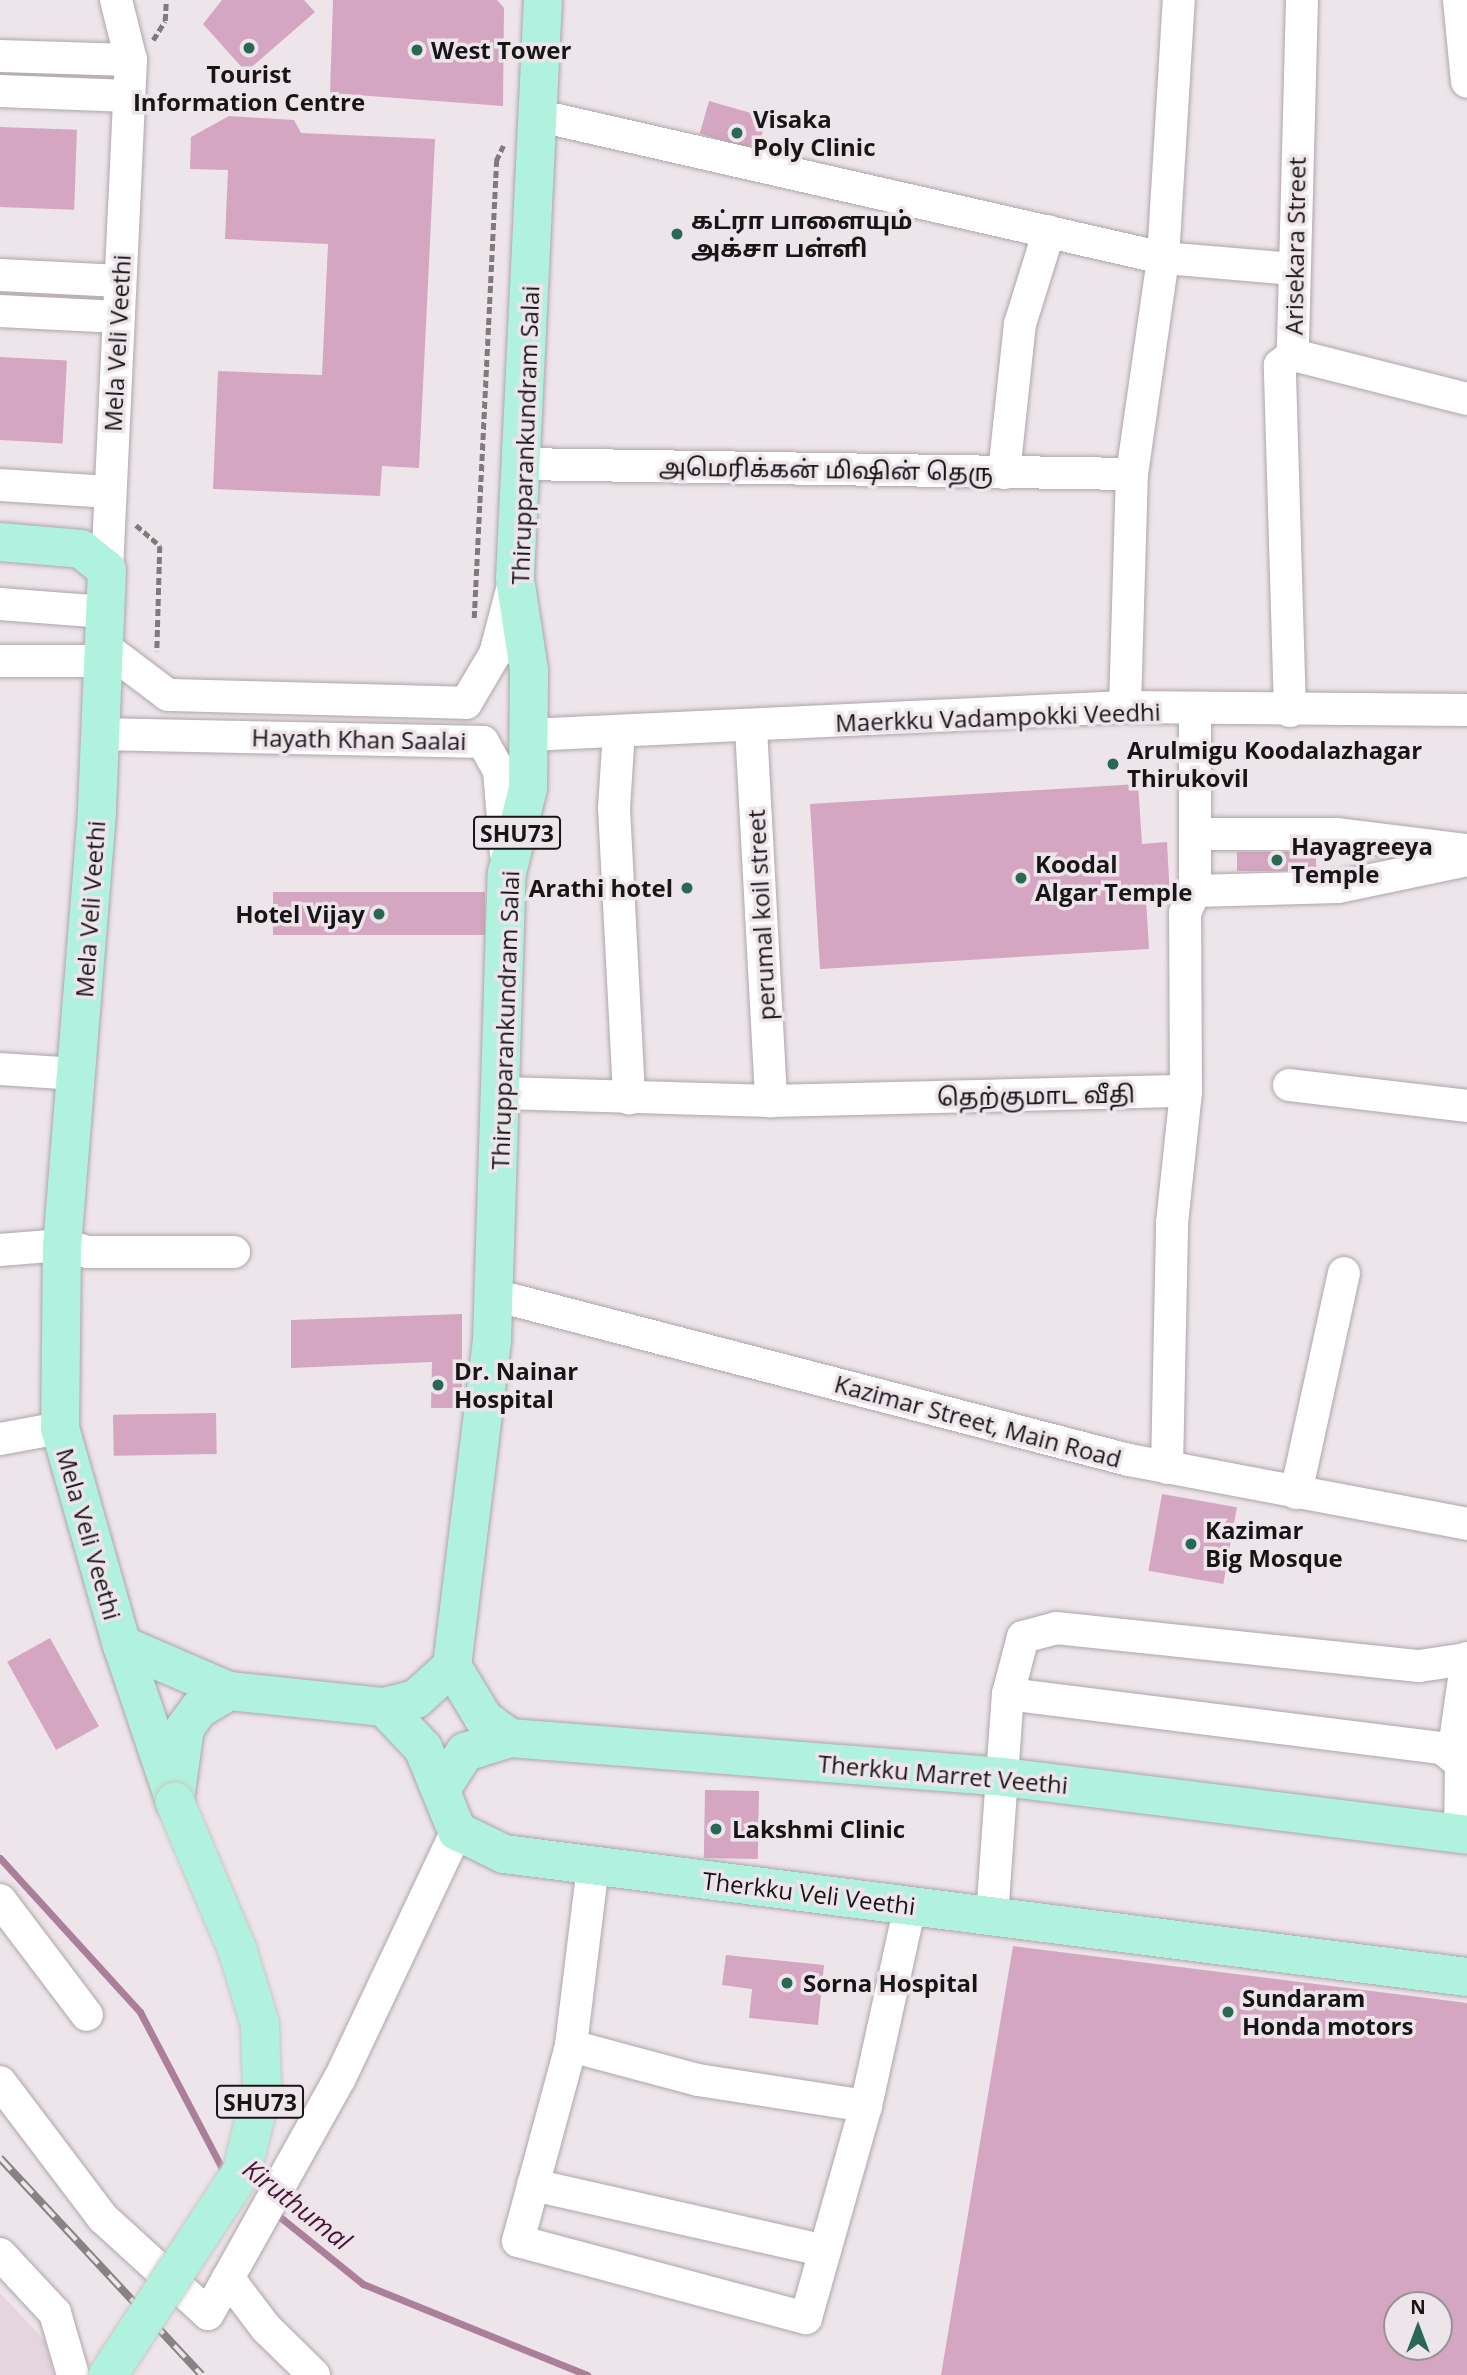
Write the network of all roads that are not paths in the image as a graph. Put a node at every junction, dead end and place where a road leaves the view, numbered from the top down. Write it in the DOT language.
graph roads {
  1 [pos="116,0"];
  2 [pos="543,0"];
  3 [pos="1179,0"];
  4 [pos="1302,0"];
  5 [pos="1459,0"];
  6 [pos="0,56"];
  7 [pos="131,60"];
  8 [pos="1467,82"];
  9 [pos="0,91"];
  10 [pos="129,96"];
  11 [pos="540,116"];
  12 [pos="1049,231"];
  13 [pos="1163,258"];
  14 [pos="1293,269"];
  15 [pos="0,275"];
  16 [pos="120,281"];
  17 [pos="0,311"];
  18 [pos="119,317"];
  19 [pos="1293,355"];
  20 [pos="1467,399"];
  21 [pos="521,464"];
  22 [pos="1004,473"];
  23 [pos="1132,474"];
  24 [pos="0,485"];
  25 [pos="110,492"];
  26 [pos="0,542"];
  27 [pos="107,570"];
  28 [pos="515,578"];
  29 [pos="0,604"];
  30 [pos="104,640"];
  31 [pos="0,661"];
  32 [pos="1125,707"];
  33 [pos="1467,710"];
  34 [pos="1195,711"];
  35 [pos="1290,711"];
  36 [pos="751,728"];
  37 [pos="619,731"];
  38 [pos="100,734"];
  39 [pos="528,735"];
  40 [pos="1197,834"];
  41 [pos="1467,850"];
  42 [pos="1467,860"];
  43 [pos="507,873"];
  44 [pos="1195,891"];
  45 [pos="0,1069"];
  46 [pos="77,1074"];
  47 [pos="1289,1085"];
  48 [pos="1186,1091"];
  49 [pos="503,1093"];
  50 [pos="628,1099"];
  51 [pos="771,1101"];
  52 [pos="1467,1107"];
  53 [pos="62,1245"];
  54 [pos="0,1250"];
  55 [pos="234,1252"];
  56 [pos="1344,1273"];
  57 [pos="494,1295"];
  58 [pos="60,1428"];
  59 [pos="0,1439"];
  60 [pos="1167,1468"];
  61 [pos="1296,1493"];
  62 [pos="1467,1524"];
  63 [pos="122,1645"];
  64 [pos="1467,1659"];
  65 [pos="452,1666"];
  66 [pos="229,1691"];
  67 [pos="1009,1694"];
  68 [pos="384,1707"];
  69 [pos="510,1738"];
  70 [pos="1453,1755"];
  71 [pos="1003,1777"];
  72 [pos="442,1788"];
  73 [pos="175,1802"];
  74 [pos="457,1831"];
  75 [pos="1463,1835"];
  76 [pos="593,1866"];
  77 [pos="0,1900"];
  78 [pos="910,1906"];
  79 [pos="992,1916"];
  80 [pos="1467,1977"];
  81 [pos="87,2015"];
  82 [pos="571,2046"];
  83 [pos="0,2082"];
  84 [pos="866,2106"];
  85 [pos="533,2185"];
  86 [pos="825,2251"];
  87 [pos="0,2255"];
  88 [pos="228,2278"];
  89 [pos="73,2375"];
  90 [pos="108,2375"];
  91 [pos="314,2375"];
  1 -- 7 [label="street, Mela Veli Veethi"];
  2 -- 11 [label="main road, Thirupparankundram Salai / SHU73"];
  3 -- 13 [label="street"];
  4 -- 14 [label="street, Arisekara Street"];
  5 -- 8 [label="street"];
  6 -- 7 [label="street"];
  7 -- 10 [label="street, Mela Veli Veethi"];
  9 -- 10 [label="street"];
  10 -- 16 [label="street, Mela Veli Veethi"];
  11 -- 12 [label="street"];
  11 -- 21 [label="main road, Thirupparankundram Salai / SHU73"];
  12 -- 13 [label="street"];
  12 -- 22 [label="street"];
  13 -- 14 [label="street"];
  13 -- 23 [label="street"];
  14 -- 19 [label="street, Arisekara Street"];
  15 -- 16 [label="street"];
  16 -- 18 [label="street, Mela Veli Veethi"];
  17 -- 18 [label="street"];
  18 -- 25 [label="street, Mela Veli Veethi"];
  19 -- 20 [label="street, Arisekara Street"];
  19 -- 35 [label="street"];
  21 -- 22 [label="street, அமெரிக்கன் மிஷின் தெரு"];
  21 -- 28 [label="main road, Thirupparankundram Salai / SHU73"];
  22 -- 23 [label="street, அமெரிக்கன் மிஷின் தெரு"];
  23 -- 32 [label="street"];
  24 -- 25 [label="street"];
  25 -- 27 [label="street, Mela Veli Veethi"];
  26 -- 27 [label="main road"];
  27 -- 30 [label="main road, Mela Veli Veethi"];
  28 -- 30 [label="street, Hayath Khan Saalai"];
  28 -- 39 [label="main road, Thirupparankundram Salai / SHU73"];
  29 -- 30 [label="street"];
  30 -- 31 [label="street"];
  30 -- 38 [label="main road, Mela Veli Veethi"];
  32 -- 34 [label="street, Maerkku Vadampokki Veedhi"];
  32 -- 36 [label="street, Maerkku Vadampokki Veedhi"];
  33 -- 35 [label="street, Maerkku Vadampokki Veedhi"];
  34 -- 35 [label="street, Maerkku Vadampokki Veedhi"];
  34 -- 40 [label="street"];
  36 -- 37 [label="street, Maerkku Vadampokki Veedhi"];
  36 -- 51 [label="street, perumal koil street"];
  37 -- 39 [label="street, Maerkku Vadampokki Veedhi"];
  37 -- 50 [label="street"];
  38 -- 43 [label="street, Hayath Khan Saalai"];
  38 -- 46 [label="main road, Mela Veli Veethi"];
  39 -- 43 [label="main road, Thirupparankundram Salai / SHU73"];
  40 -- 41 [label="street"];
  40 -- 44 [label="street"];
  42 -- 44 [label="street"];
  43 -- 49 [label="main road, Thirupparankundram Salai / SHU73"];
  44 -- 48 [label="street"];
  45 -- 46 [label="street"];
  46 -- 53 [label="main road, Mela Veli Veethi"];
  47 -- 52 [label="street"];
  48 -- 51 [label="street, தெற்குமாட வீதி"];
  48 -- 60 [label="street"];
  49 -- 50 [label="street, தெற்குமாட வீதி"];
  49 -- 57 [label="main road, Thirupparankundram Salai / SHU73"];
  50 -- 51 [label="street, தெற்குமாட வீதி"];
  53 -- 54 [label="street"];
  53 -- 55 [label="street"];
  53 -- 58 [label="main road, Mela Veli Veethi"];
  56 -- 61 [label="street"];
  57 -- 60 [label="street, Kazimar Street, Main Road"];
  57 -- 65 [label="main road, Thirupparankundram Salai / SHU73"];
  58 -- 59 [label="street"];
  58 -- 63 [label="main road, Mela Veli Veethi"];
  60 -- 61 [label="street, Kazimar Street, Main Road"];
  61 -- 62 [label="street, Kazimar Street, Main Road"];
  63 -- 66 [label="main road"];
  63 -- 73 [label="main road, Mela Veli Veethi"];
  64 -- 67 [label="street"];
  64 -- 70 [label="street"];
  65 -- 68 [label="main road"];
  65 -- 69 [label="main road"];
  66 -- 68 [label="main road"];
  66 -- 73 [label="main road"];
  67 -- 70 [label="street"];
  67 -- 71 [label="street"];
  68 -- 72 [label="main road"];
  69 -- 71 [label="main road, Therkku Marret Veethi"];
  69 -- 72 [label="main road"];
  70 -- 75 [label="street"];
  71 -- 75 [label="main road, Therkku Marret Veethi"];
  71 -- 79 [label="street"];
  72 -- 74 [label="main road"];
  73 -- 90 [label="main road, SHU73, bridge"];
  74 -- 76 [label="main road, Therkku Veli Veethi"];
  74 -- 88 [label="street"];
  76 -- 78 [label="main road, Therkku Veli Veethi"];
  76 -- 82 [label="street"];
  77 -- 81 [label="street"];
  78 -- 79 [label="main road, Therkku Veli Veethi"];
  78 -- 84 [label="street"];
  79 -- 80 [label="main road, Therkku Veli Veethi"];
  82 -- 84 [label="street"];
  82 -- 85 [label="street"];
  83 -- 88 [label="street"];
  84 -- 86 [label="street"];
  85 -- 86 [label="street"];
  85 -- 86 [label="street"];
  87 -- 89 [label="street"];
  88 -- 91 [label="street"];
}
